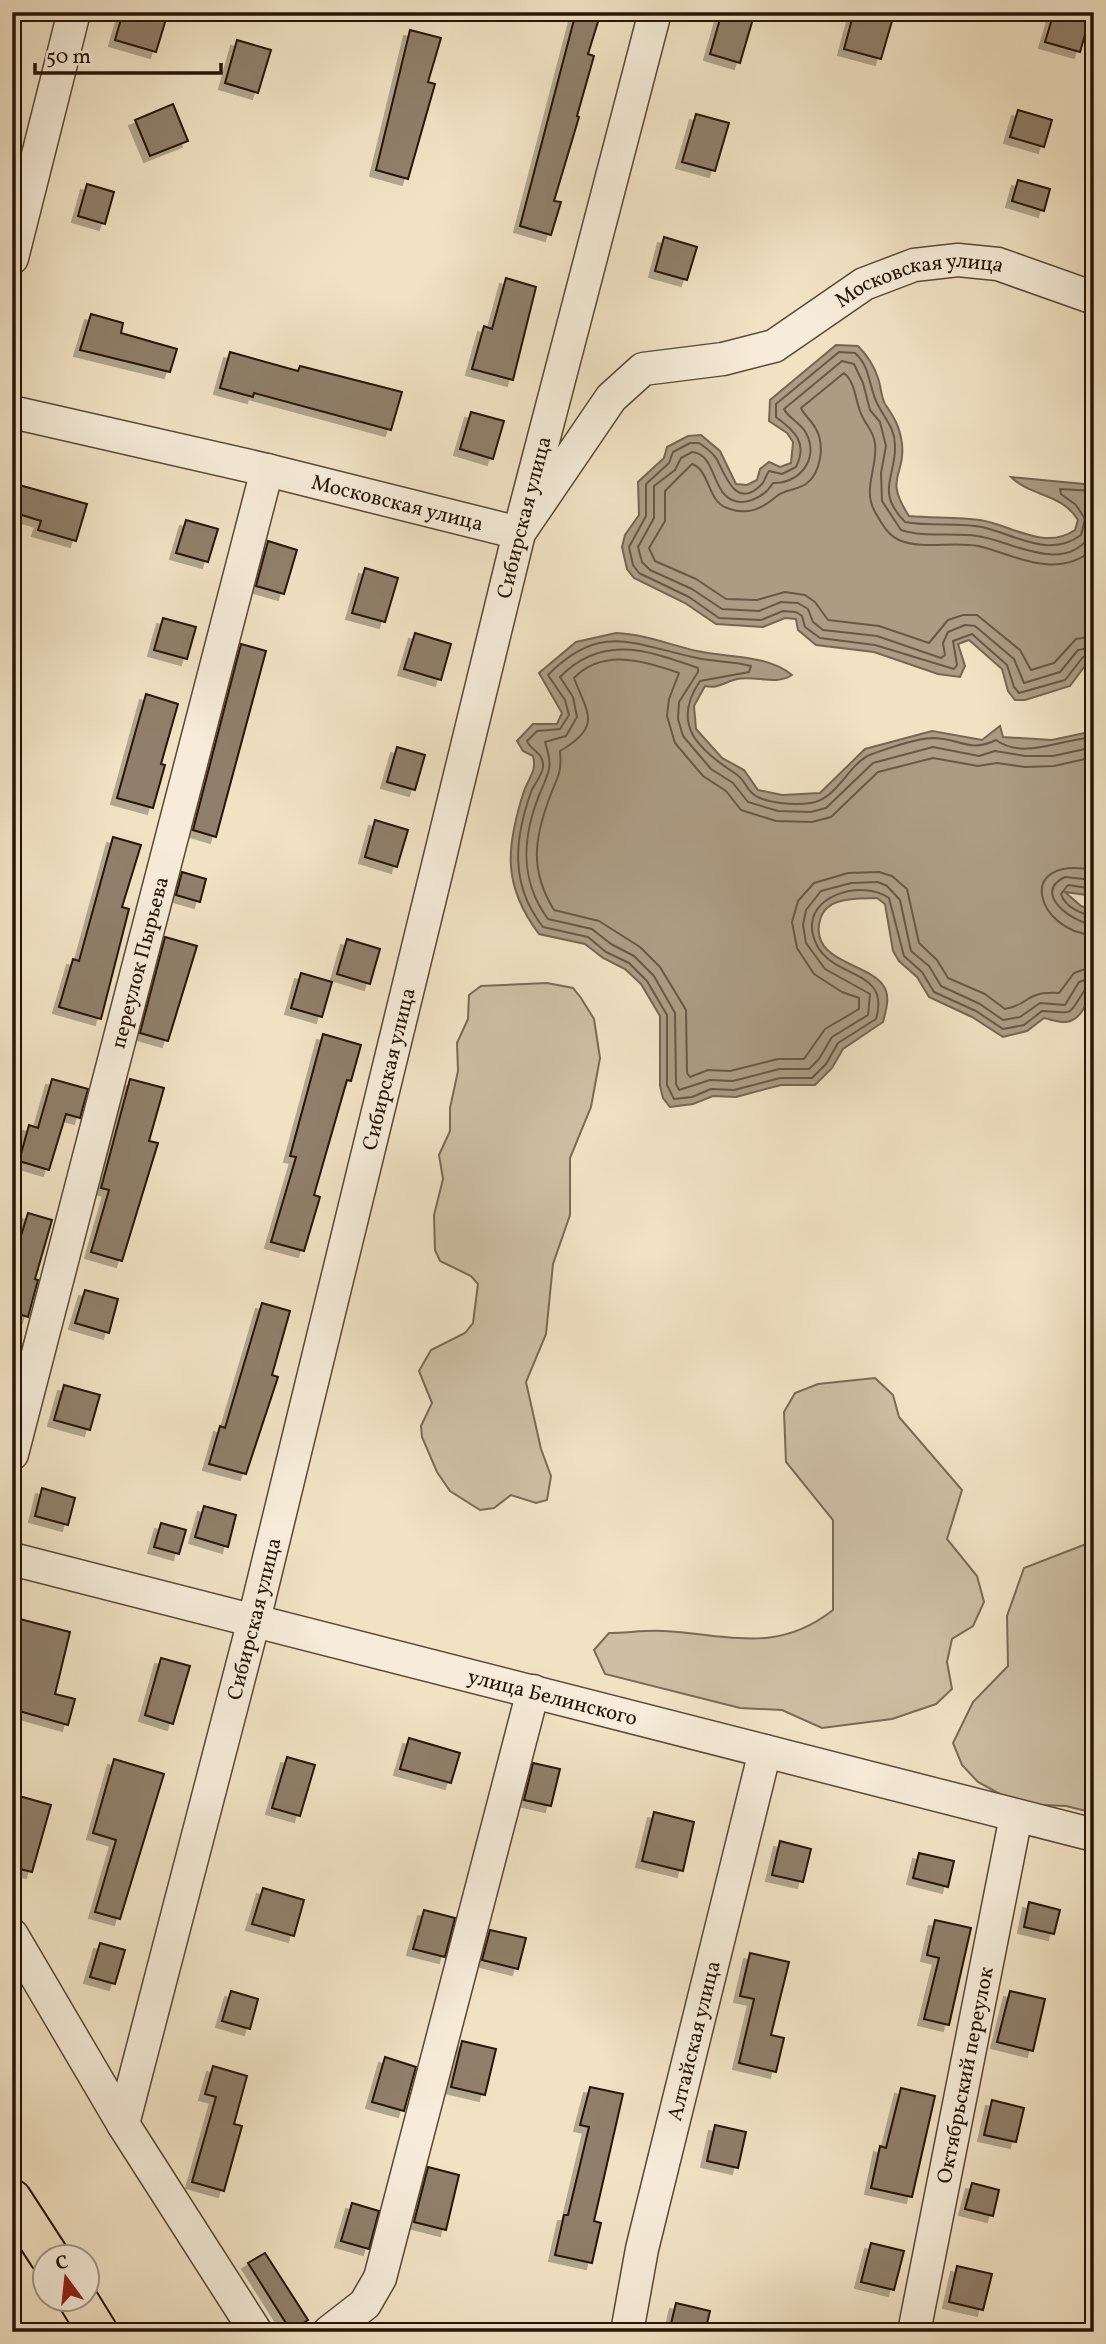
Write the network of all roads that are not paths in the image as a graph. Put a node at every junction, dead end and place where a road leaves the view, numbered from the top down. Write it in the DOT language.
graph roads {
  1 [pos="74,12"];
  2 [pos="656,12"];
  3 [pos="12,258"];
  4 [pos="1094,298"];
  5 [pos="12,412"];
  6 [pos="267,470"];
  7 [pos="519,533"];
  8 [pos="12,1454"];
  9 [pos="12,1559"];
  10 [pos="254,1620"];
  11 [pos="533,1691"];
  12 [pos="765,1751"];
  13 [pos="1016,1816"];
  14 [pos="1094,1835"];
  15 [pos="12,1934"];
  16 [pos="123,2124"];
  17 [pos="12,2199"];
  18 [pos="40,2242"];
  19 [pos="85,2312"];
  20 [pos="98,2332"];
  21 [pos="256,2332"];
  22 [pos="329,2332"];
  23 [pos="627,2332"];
  24 [pos="914,2332"];
  1 -- 3 [label="street"];
  2 -- 7 [label="street, Сибирская улица"];
  4 -- 7 [label="street, Московская улица"];
  5 -- 6 [label="street, Московская улица"];
  6 -- 7 [label="street, Московская улица"];
  6 -- 8 [label="street, переулок Пырьева"];
  7 -- 10 [label="street, Сибирская улица"];
  9 -- 10 [label="street, улица Белинского"];
  10 -- 11 [label="street, улица Белинского"];
  10 -- 16 [label="street, Сибирская улица"];
  11 -- 12 [label="street, улица Белинского"];
  11 -- 22 [label="street"];
  12 -- 13 [label="street, улица Белинского"];
  12 -- 23 [label="street, Алтайская улица"];
  13 -- 14 [label="street, улица Белинского"];
  13 -- 24 [label="street, Октябрьский переулок"];
  15 -- 16 [label="street"];
  16 -- 21 [label="street"];
  17 -- 18 [label="main road"];
  19 -- 20 [label="main road"];
}
